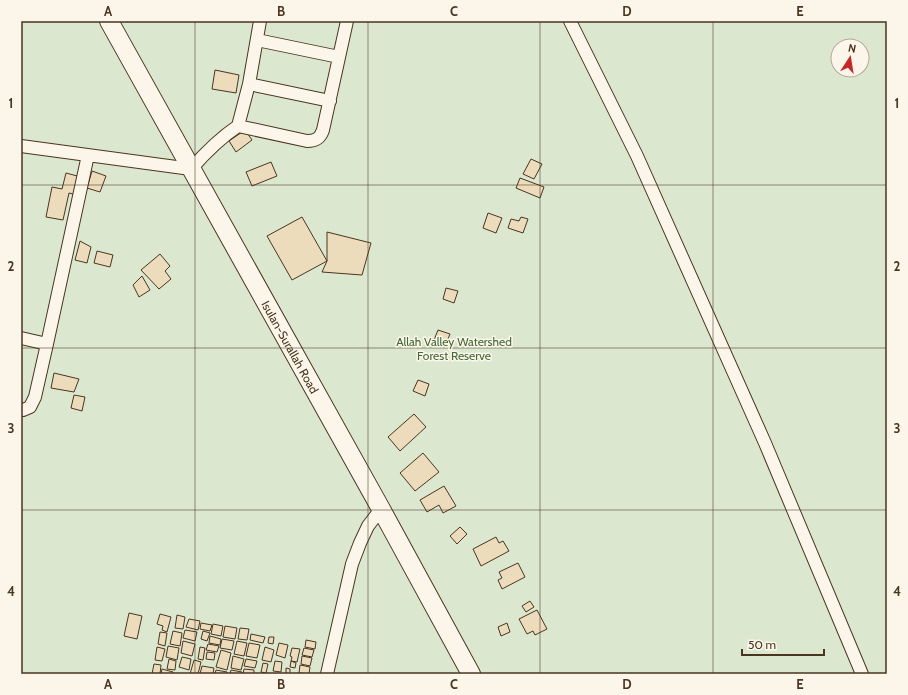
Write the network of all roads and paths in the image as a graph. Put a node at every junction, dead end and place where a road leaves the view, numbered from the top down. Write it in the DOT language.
graph roads {
  1 [pos="108,21"];
  2 [pos="260,21"];
  3 [pos="347,21"];
  4 [pos="570,21"];
  5 [pos="257,40"];
  6 [pos="339,57"];
  7 [pos="248,84"];
  8 [pos="330,101"];
  9 [pos="238,126"];
  10 [pos="21,146"];
  11 [pos="88,155"];
  12 [pos="191,168"];
  13 [pos="21,338"];
  14 [pos="47,344"];
  15 [pos="21,410"];
  16 [pos="381,509"];
  17 [pos="327,674"];
  18 [pos="471,674"];
  19 [pos="862,674"];
  1 -- 12 [label="highway, Isulan-Surallah Road"];
  2 -- 5 [label="street"];
  3 -- 6 [label="street"];
  4 -- 19 [label="street"];
  5 -- 6 [label="street"];
  5 -- 7 [label="street"];
  6 -- 8 [label="street"];
  7 -- 8 [label="street"];
  7 -- 9 [label="street"];
  8 -- 9 [label="street"];
  9 -- 12 [label="street"];
  10 -- 11 [label="street"];
  11 -- 12 [label="street"];
  11 -- 14 [label="street"];
  12 -- 16 [label="highway, Isulan-Surallah Road"];
  13 -- 14 [label="street"];
  14 -- 15 [label="street"];
  16 -- 17 [label="street"];
  16 -- 18 [label="highway, Isulan-Surallah Road"];
}
